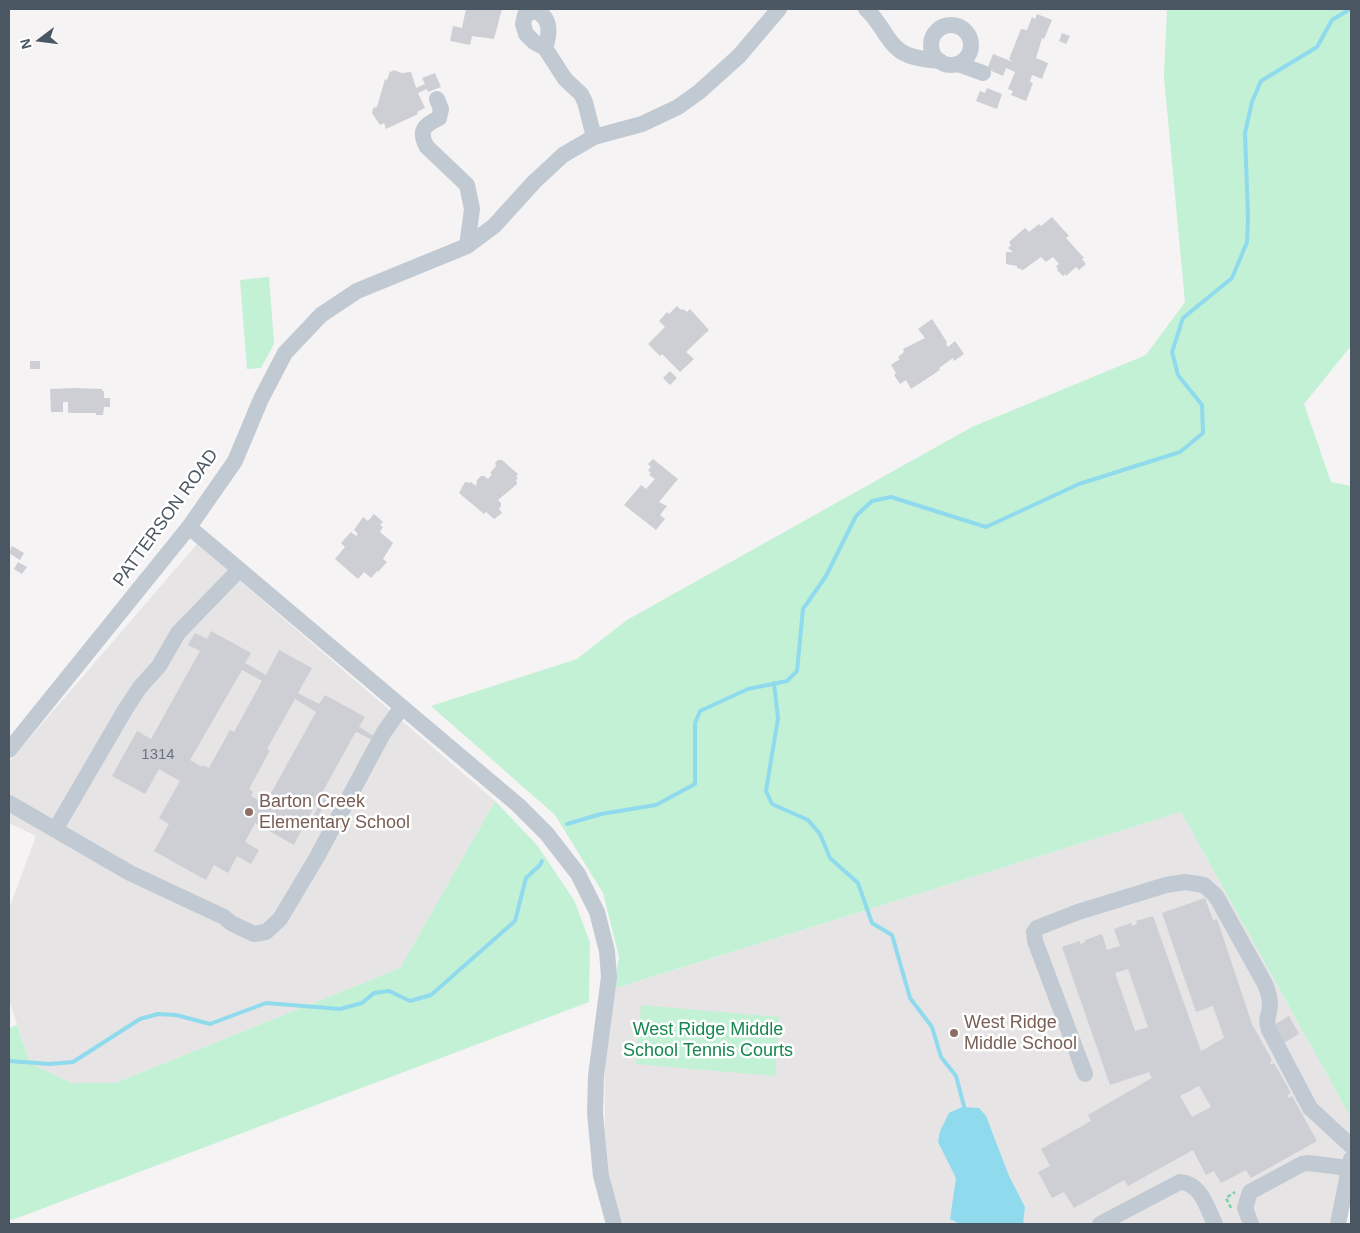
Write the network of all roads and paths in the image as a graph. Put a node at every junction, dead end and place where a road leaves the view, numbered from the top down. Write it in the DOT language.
graph roads {
  1 [pos="779,9"];
  2 [pos="866,9"];
  3 [pos="545,48"];
  4 [pos="940,62"];
  5 [pos="958,64"];
  6 [pos="983,73"];
  7 [pos="437,99"];
  8 [pos="594,137"];
  9 [pos="467,246"];
  10 [pos="189,527"];
  11 [pos="239,570"];
  12 [pos="402,707"];
  13 [pos="9,750"];
  14 [pos="9,803"];
  15 [pos="55,830"];
  16 [pos="1086,1074"];
  17 [pos="1351,1146"];
  18 [pos="1350,1164"];
  19 [pos="614,1224"];
  20 [pos="1100,1224"];
  21 [pos="1216,1224"];
  22 [pos="1251,1224"];
  23 [pos="1338,1224"];
  1 -- 8 [label="street, PATTERSON ROAD"];
  2 -- 4 [label="street"];
  3 -- 8 [label="street"];
  4 -- 5 [label="street"];
  4 -- 5 [label="street"];
  5 -- 6 [label="street"];
  7 -- 9 [label="street"];
  8 -- 9 [label="street, PATTERSON ROAD"];
  9 -- 10 [label="street, PATTERSON ROAD"];
  10 -- 11 [label="street"];
  10 -- 13 [label="street, PATTERSON ROAD"];
  11 -- 12 [label="street"];
  11 -- 15 [label="street"];
  12 -- 15 [label="street"];
  12 -- 19 [label="street"];
  14 -- 15 [label="street"];
  16 -- 17 [label="street"];
  18 -- 22 [label="street"];
  18 -- 23 [label="street"];
  20 -- 21 [label="street"];
}
